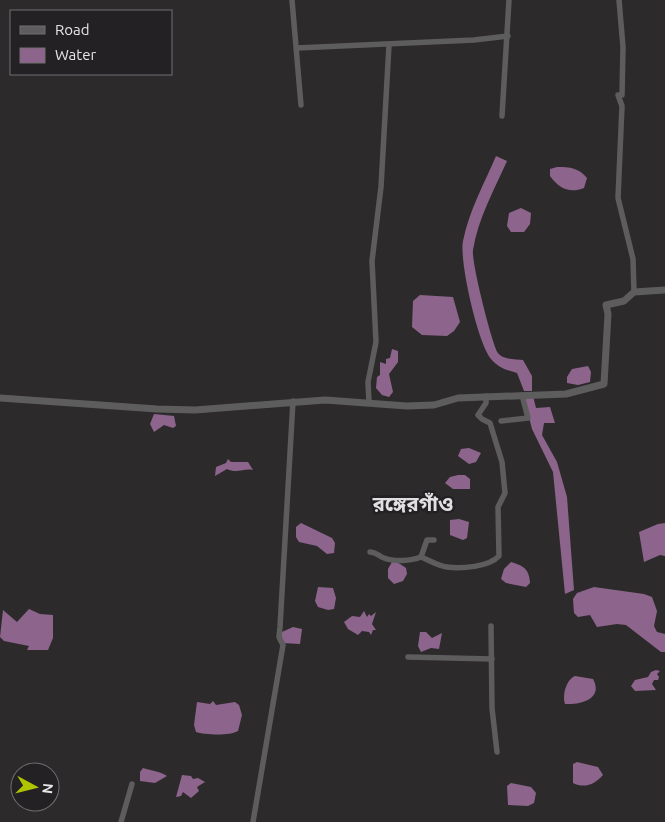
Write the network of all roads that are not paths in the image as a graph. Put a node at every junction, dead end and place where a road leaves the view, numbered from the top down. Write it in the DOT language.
graph roads {
  1 [pos="292,0"];
  2 [pos="509,0"];
  3 [pos="619,0"];
  4 [pos="508,36"];
  5 [pos="389,45"];
  6 [pos="297,48"];
  7 [pos="301,105"];
  8 [pos="502,116"];
  9 [pos="665,290"];
  10 [pos="634,292"];
  11 [pos="522,395"];
  12 [pos="486,396"];
  13 [pos="0,398"];
  14 [pos="293,402"];
  15 [pos="368,402"];
  16 [pos="501,421"];
  17 [pos="434,540"];
  18 [pos="370,552"];
  19 [pos="421,557"];
  20 [pos="491,626"];
  21 [pos="408,657"];
  22 [pos="492,659"];
  23 [pos="496,752"];
  24 [pos="132,784"];
  25 [pos="121,822"];
  26 [pos="253,822"];
  1 -- 6 [label="street"];
  2 -- 4 [label="street"];
  3 -- 10 [label="street"];
  4 -- 5 [label="street"];
  4 -- 8 [label="street"];
  5 -- 6 [label="street"];
  5 -- 15 [label="street"];
  6 -- 7 [label="street"];
  9 -- 10 [label="street"];
  10 -- 11 [label="street"];
  11 -- 12 [label="street"];
  11 -- 16 [label="street"];
  12 -- 15 [label="street"];
  12 -- 19 [label="street"];
  13 -- 14 [label="street"];
  14 -- 15 [label="street"];
  14 -- 26 [label="street"];
  17 -- 19 [label="street"];
  18 -- 19 [label="street"];
  20 -- 22 [label="street"];
  21 -- 22 [label="street"];
  22 -- 23 [label="street"];
  24 -- 25 [label="street"];
}
